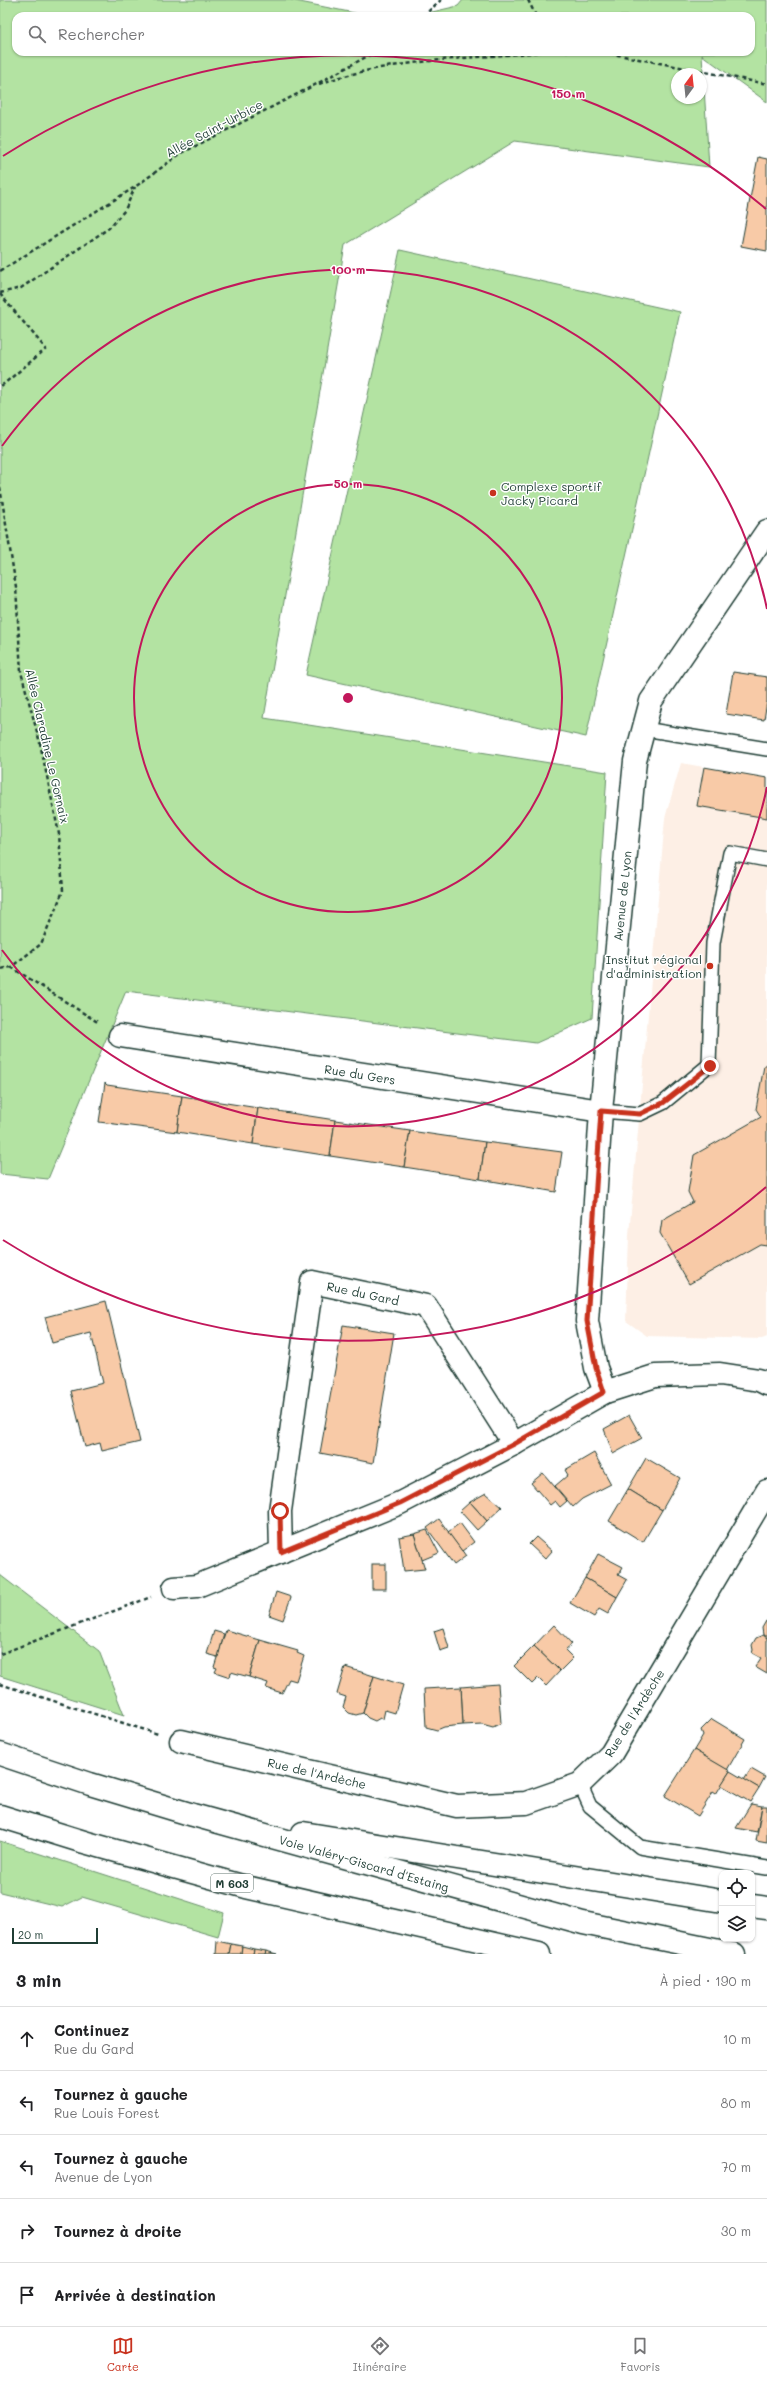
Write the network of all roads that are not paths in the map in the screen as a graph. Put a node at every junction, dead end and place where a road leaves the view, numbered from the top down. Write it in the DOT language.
graph roads {
  1 [pos="767,531"];
  2 [pos="644,729"];
  3 [pos="767,749"];
  4 [pos="767,860"];
  5 [pos="120,1036"];
  6 [pos="601,1111"];
  7 [pos="767,1384"];
  8 [pos="604,1392"];
  9 [pos="514,1444"];
  10 [pos="767,1491"];
  11 [pos="281,1552"];
  12 [pos="174,1588"];
  13 [pos="181,1741"];
  14 [pos="0,1754"];
  15 [pos="580,1784"];
  16 [pos="193,1815"];
  17 [pos="0,1816"];
  18 [pos="767,1868"];
  19 [pos="719,1901"];
  20 [pos="755,1906"];
  21 [pos="767,1908"];
  22 [pos="468,1939"];
  23 [pos="511,1954"];
  24 [pos="539,1954"];
  25 [pos="734,1954"];
  1 -- 2 [label="main road, Avenue de Lyon"];
  2 -- 3 [label="lane"];
  2 -- 6 [label="main road, Avenue de Lyon"];
  4 -- 6 [label="lane"];
  5 -- 6 [label="main road, Rue du Gers"];
  6 -- 8 [label="main road, Avenue de Lyon"];
  7 -- 8 [label="main road"];
  8 -- 9 [label="main road"];
  9 -- 11 [label="main road"];
  9 -- 11 [label="main road, Rue du Gard"];
  10 -- 15 [label="main road, Rue de l'Ardèche"];
  11 -- 12 [label="main road"];
  13 -- 15 [label="main road, Rue de l'Ardèche"];
  14 -- 16 [label="main road, Voie Valéry-Giscard d'Estaing"];
  15 -- 18 [label="lane"];
  16 -- 19 [label="main road"];
  16 -- 25 [label="main road, Voie Valéry-Giscard d'Estaing"];
  17 -- 22 [label="main road, M 603"];
  20 -- 21 [label="main road"];
  22 -- 23 [label="main road"];
  22 -- 24 [label="main road, M 603"];
}
